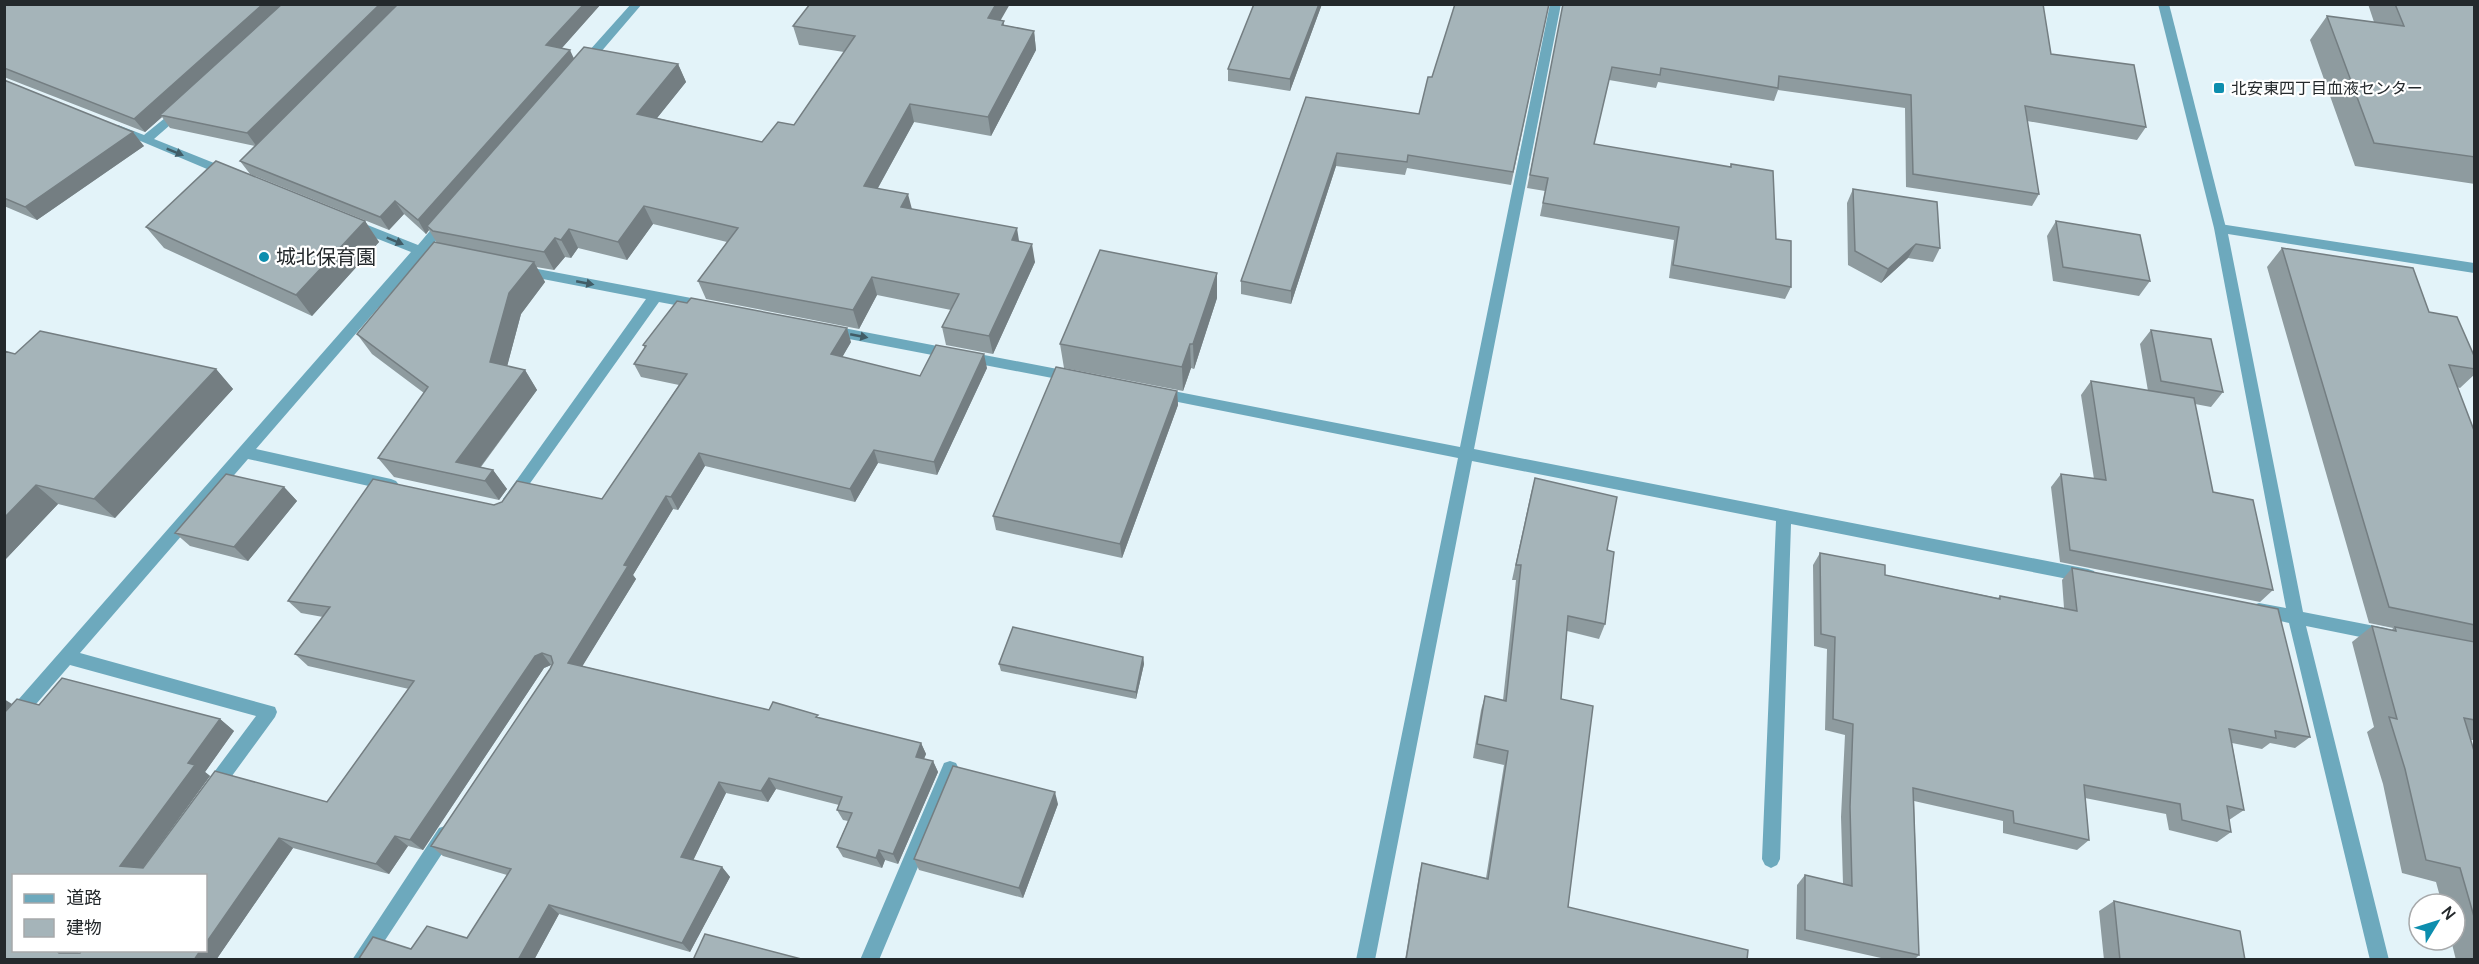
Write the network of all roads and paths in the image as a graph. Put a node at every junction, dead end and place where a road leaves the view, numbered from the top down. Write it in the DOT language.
graph roads {
  1 [pos="637,4"];
  2 [pos="1556,4"];
  3 [pos="2163,4"];
  4 [pos="575,75"];
  5 [pos="190,100"];
  6 [pos="102,122"];
  7 [pos="146,140"];
  8 [pos="244,176"];
  9 [pos="459,207"];
  10 [pos="345,221"];
  11 [pos="2220,228"];
  12 [pos="420,251"];
  13 [pos="465,260"];
  14 [pos="510,268"];
  15 [pos="2475,268"];
  16 [pos="656,297"];
  17 [pos="726,310"];
  18 [pos="809,326"];
  19 [pos="1090,380"];
  20 [pos="1149,392"];
  21 [pos="244,452"];
  22 [pos="1466,453"];
  23 [pos="402,487"];
  24 [pos="504,510"];
  25 [pos="1784,516"];
  26 [pos="2098,578"];
  27 [pos="2250,608"];
  28 [pos="2296,618"];
  29 [pos="2397,637"];
  30 [pos="69,657"];
  31 [pos="4,729"];
  32 [pos="950,769"];
  33 [pos="205,799"];
  34 [pos="453,822"];
  35 [pos="1771,859"];
  36 [pos="361,960"];
  37 [pos="869,960"];
  38 [pos="1365,960"];
  39 [pos="2380,960"];
  1 -- 4 [label="street"];
  2 -- 22 [label="street"];
  3 -- 11 [label="street"];
  5 -- 7 [label="street"];
  6 -- 7 [label="street"];
  7 -- 8 [label="street, one-way"];
  9 -- 12 [label="street"];
  10 -- 12 [label="street, one-way"];
  11 -- 15 [label="street"];
  11 -- 28 [label="street"];
  12 -- 13 [label="street"];
  12 -- 21 [label="street"];
  14 -- 16 [label="street, one-way"];
  16 -- 17 [label="street"];
  16 -- 24 [label="street"];
  18 -- 19 [label="street, one-way"];
  20 -- 22 [label="street"];
  21 -- 23 [label="street"];
  21 -- 30 [label="street"];
  22 -- 25 [label="street"];
  22 -- 38 [label="street"];
  25 -- 26 [label="street"];
  25 -- 35 [label="street"];
  27 -- 28 [label="street"];
  28 -- 29 [label="street"];
  28 -- 39 [label="street"];
  30 -- 31 [label="street"];
  30 -- 33 [label="street"];
  32 -- 37 [label="street"];
  34 -- 36 [label="street"];
}
